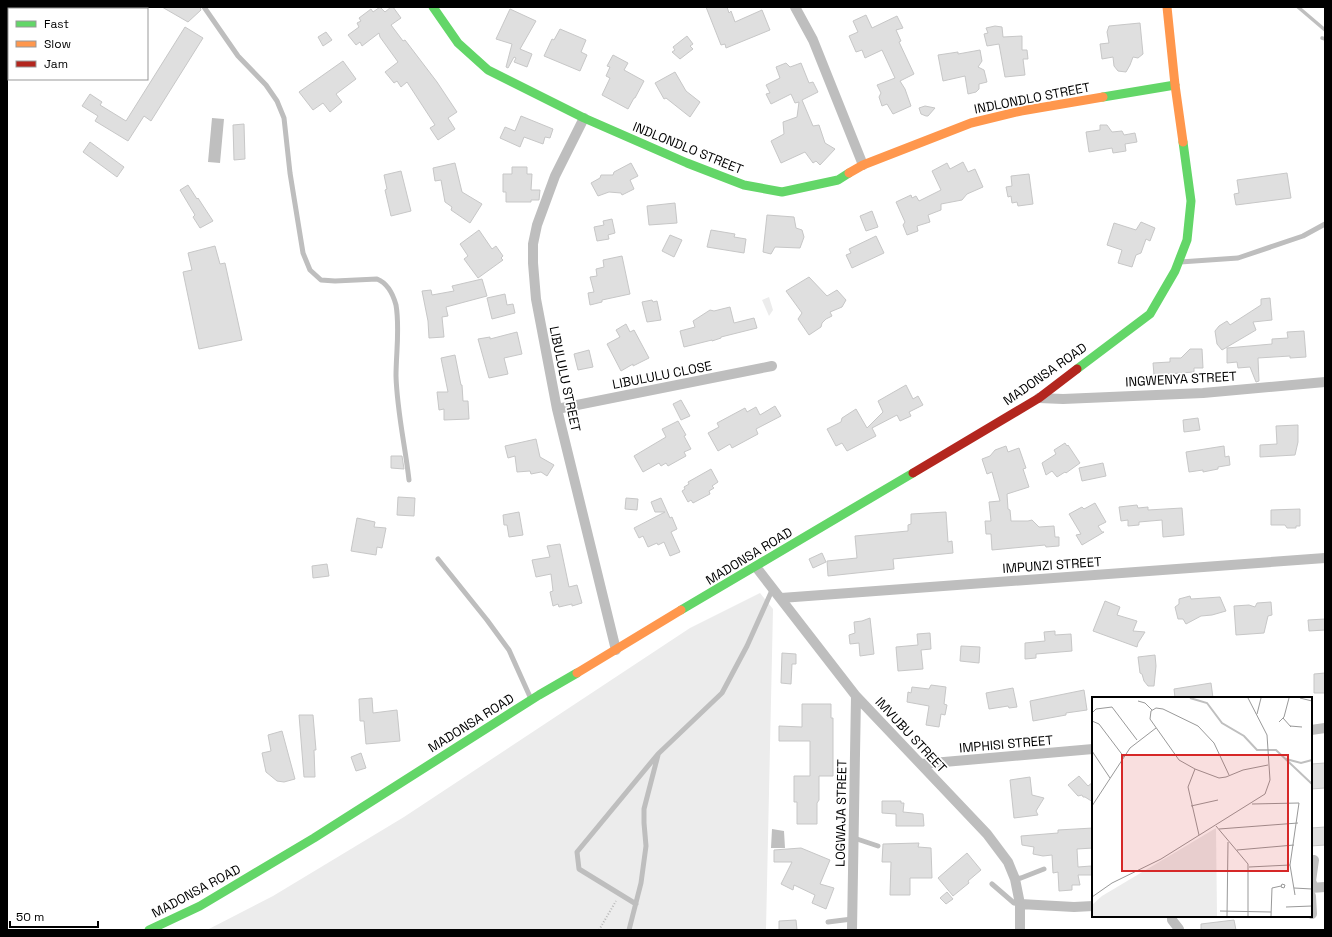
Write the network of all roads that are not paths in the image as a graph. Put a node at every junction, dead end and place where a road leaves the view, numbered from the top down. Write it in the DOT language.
graph roads {
  1 [pos="204,7"];
  2 [pos="433,7"];
  3 [pos="795,7"];
  4 [pos="1167,7"];
  5 [pos="1175,85"];
  6 [pos="584,118"];
  7 [pos="863,165"];
  8 [pos="1325,224"];
  9 [pos="1179,262"];
  10 [pos="772,366"];
  11 [pos="1325,382"];
  12 [pos="1039,398"];
  13 [pos="557,409"];
  14 [pos="409,480"];
  15 [pos="1325,558"];
  16 [pos="438,559"];
  17 [pos="756,567"];
  18 [pos="773,588"];
  19 [pos="781,598"];
  20 [pos="616,650"];
  21 [pos="856,696"];
  22 [pos="531,700"];
  23 [pos="1325,728"];
  24 [pos="1312,730"];
  25 [pos="1092,749"];
  26 [pos="658,754"];
  27 [pos="921,764"];
  28 [pos="854,838"];
  29 [pos="878,846"];
  30 [pos="1314,860"];
  31 [pos="1044,869"];
  32 [pos="1312,874"];
  33 [pos="1015,879"];
  34 [pos="992,884"];
  35 [pos="1325,887"];
  36 [pos="1312,891"];
  37 [pos="636,904"];
  38 [pos="1020,904"];
  39 [pos="1092,906"];
  40 [pos="1312,914"];
  41 [pos="1172,917"];
  42 [pos="852,919"];
  43 [pos="828,922"];
  44 [pos="1178,929"];
  45 [pos="149,930"];
  46 [pos="629,930"];
  47 [pos="852,930"];
  48 [pos="1020,930"];
  1 -- 14 [label="lane"];
  2 -- 6 [label="street, INDLONDLO STREET"];
  3 -- 7 [label="street"];
  4 -- 5 [label="street, MADONSA ROAD"];
  5 -- 7 [label="street, INDLONDLO STREET"];
  5 -- 9 [label="street, MADONSA ROAD"];
  6 -- 7 [label="street, INDLONDLO STREET"];
  6 -- 13 [label="street, LIBULULU STREET"];
  8 -- 9 [label="lane"];
  9 -- 12 [label="street, MADONSA ROAD"];
  10 -- 13 [label="street, LIBULULU CLOSE"];
  11 -- 12 [label="street, INGWENYA STREET"];
  12 -- 17 [label="street, MADONSA ROAD"];
  13 -- 20 [label="street, LIBULULU STREET"];
  15 -- 19 [label="street, IMPUNZI STREET"];
  16 -- 22 [label="lane"];
  17 -- 18 [label="street, IMVUBU STREET"];
  17 -- 20 [label="street, MADONSA ROAD"];
  18 -- 19 [label="street, IMVUBU STREET"];
  18 -- 26 [label="lane"];
  19 -- 21 [label="street, IMVUBU STREET"];
  20 -- 22 [label="street, MADONSA ROAD"];
  21 -- 27 [label="street, IMVUBU STREET"];
  21 -- 28 [label="street, LOGWAJA STREET"];
  22 -- 45 [label="street, MADONSA ROAD"];
  23 -- 24 [label="street"];
  25 -- 27 [label="street, IMPHISI STREET"];
  26 -- 37 [label="lane"];
  26 -- 37 [label="lane"];
  27 -- 33 [label="street, IMVUBU STREET"];
  28 -- 29 [label="lane"];
  28 -- 42 [label="street, LOGWAJA STREET"];
  30 -- 32 [label="street"];
  31 -- 33 [label="lane"];
  33 -- 38 [label="street, IMVUBU STREET"];
  34 -- 38 [label="lane"];
  35 -- 36 [label="street"];
  36 -- 40 [label="street"];
  37 -- 46 [label="lane"];
  38 -- 39 [label="street"];
  38 -- 48 [label="street, IMVUBU STREET"];
  41 -- 44 [label="street"];
  42 -- 43 [label="lane"];
  42 -- 47 [label="street, LOGWAJA STREET"];
}
